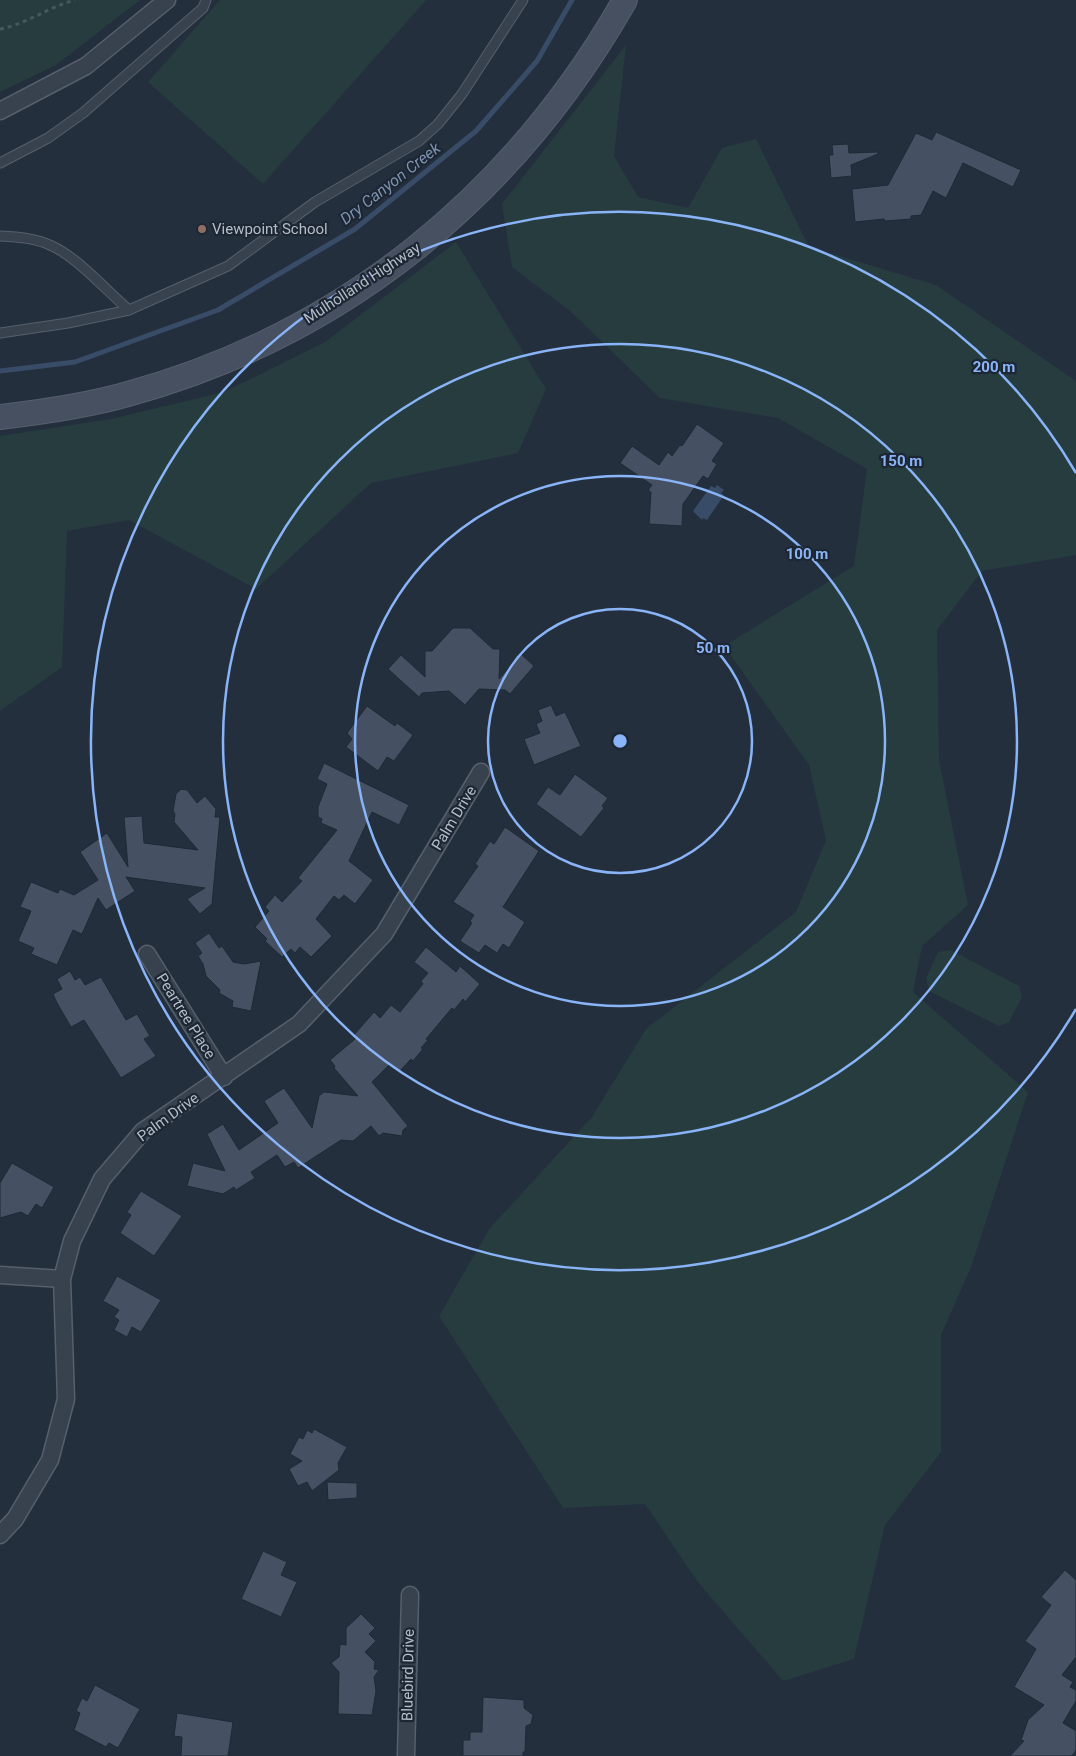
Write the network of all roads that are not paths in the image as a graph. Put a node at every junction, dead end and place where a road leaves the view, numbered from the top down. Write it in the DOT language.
graph roads {
  1 [pos="168,0"];
  2 [pos="206,0"];
  3 [pos="523,0"];
  4 [pos="625,0"];
  5 [pos="0,111"];
  6 [pos="0,163"];
  7 [pos="0,236"];
  8 [pos="129,310"];
  9 [pos="0,333"];
  10 [pos="0,417"];
  11 [pos="481,772"];
  12 [pos="147,954"];
  13 [pos="224,1077"];
  14 [pos="0,1275"];
  15 [pos="62,1279"];
  16 [pos="0,1535"];
  17 [pos="410,1595"];
  18 [pos="406,1756"];
  1 -- 5 [label="street"];
  2 -- 6 [label="lane"];
  3 -- 8 [label="lane"];
  4 -- 10 [label="main road, Mulholland Highway"];
  7 -- 8 [label="lane"];
  8 -- 9 [label="lane"];
  11 -- 13 [label="street, Palm Drive"];
  12 -- 13 [label="street, Peartree Place"];
  13 -- 15 [label="street, Palm Drive"];
  14 -- 15 [label="street"];
  15 -- 16 [label="street, Palm Drive"];
  17 -- 18 [label="street, Bluebird Drive"];
}
